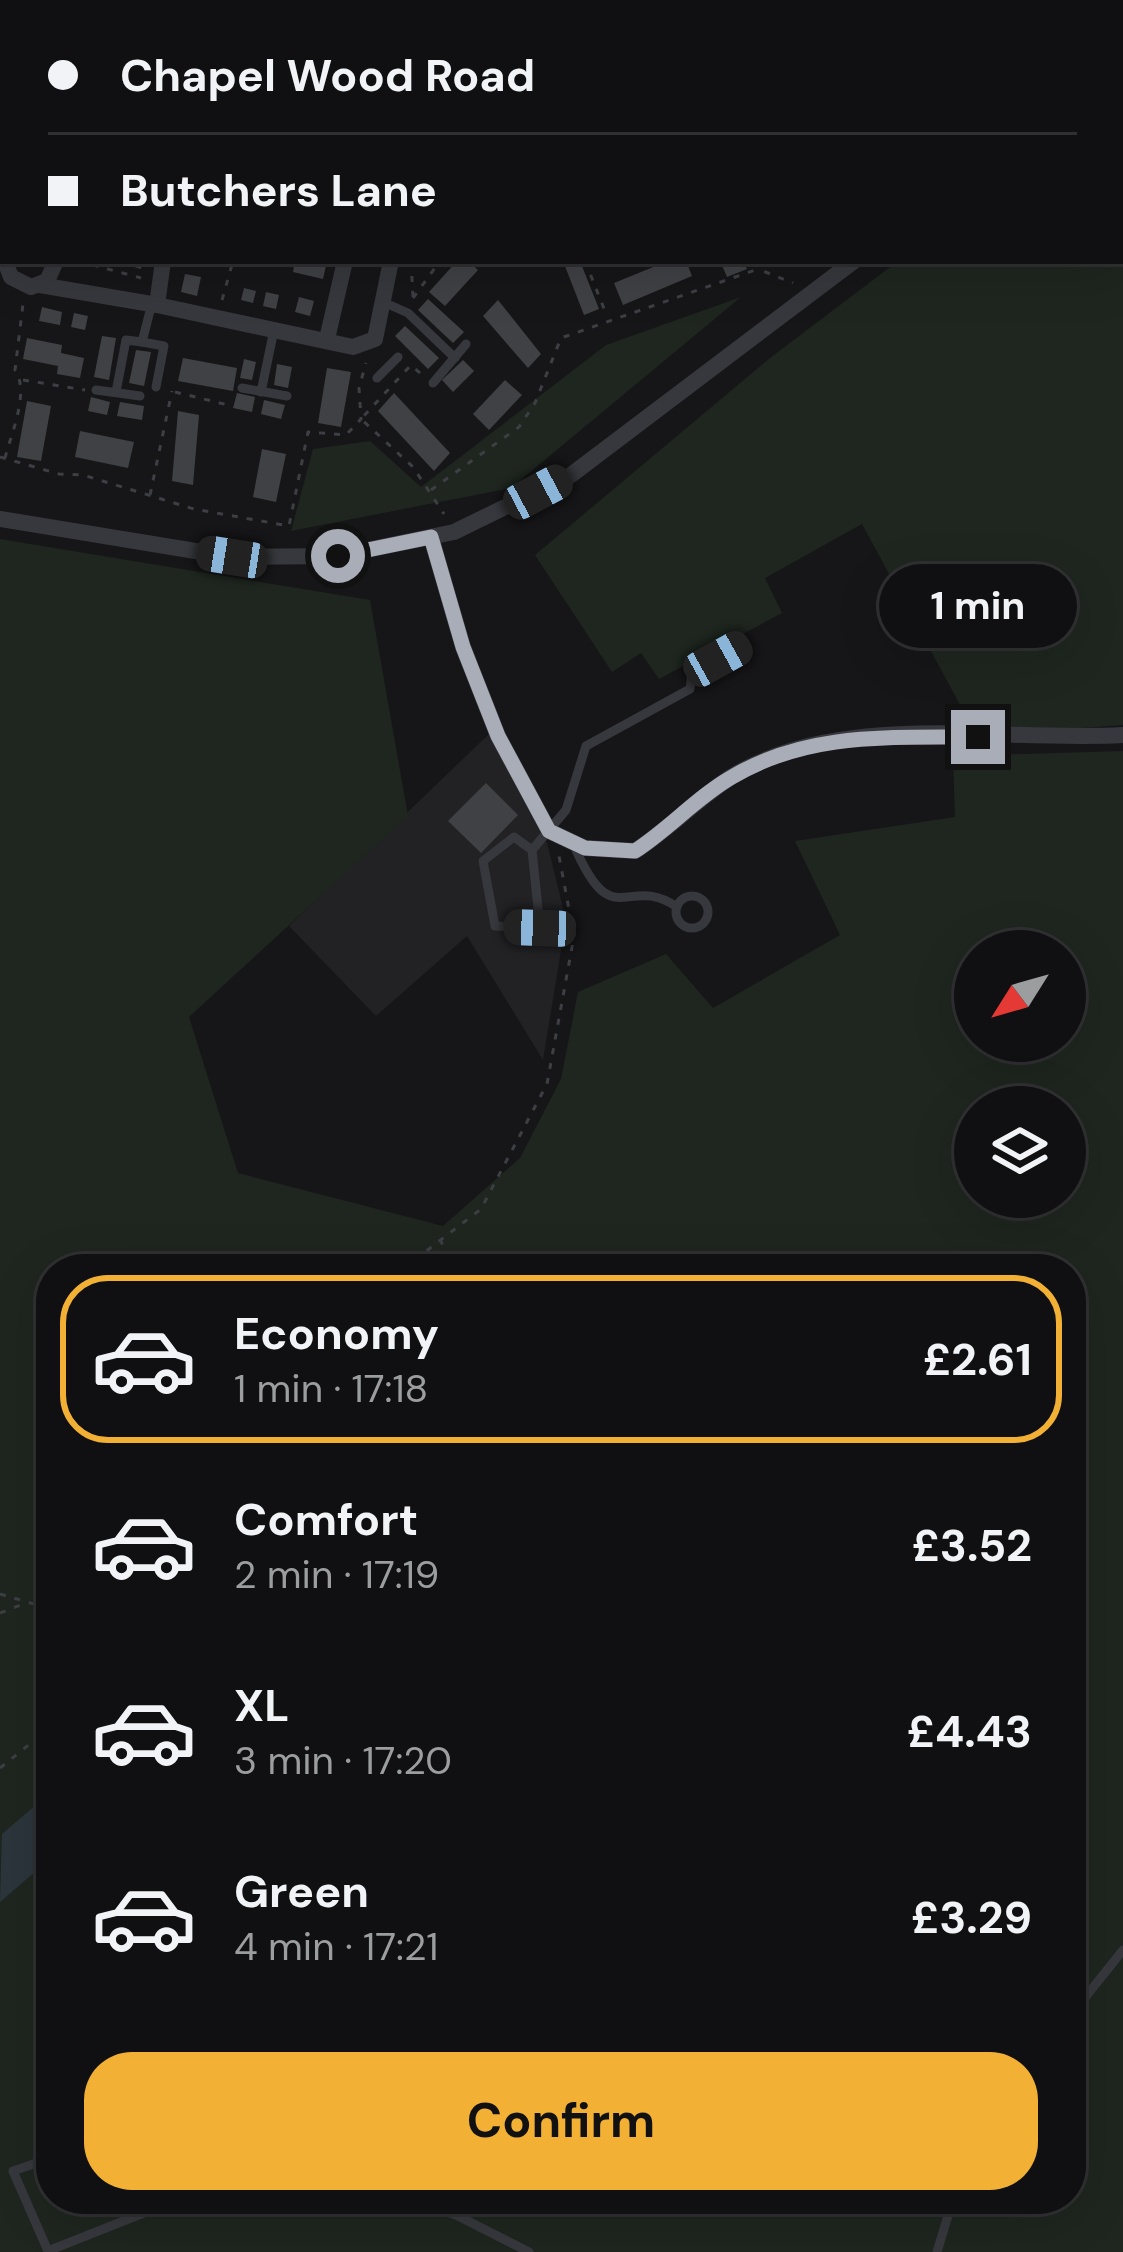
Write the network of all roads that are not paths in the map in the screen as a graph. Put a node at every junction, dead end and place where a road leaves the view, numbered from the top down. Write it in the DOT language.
graph roads {
  1 [pos="8,264"];
  2 [pos="53,264"];
  3 [pos="163,264"];
  4 [pos="343,264"];
  5 [pos="390,264"];
  6 [pos="850,264"];
  7 [pos="30,285"];
  8 [pos="383,302"];
  9 [pos="155,304"];
  10 [pos="274,330"];
  11 [pos="327,339"];
  12 [pos="375,339"];
  13 [pos="142,341"];
  14 [pos="466,344"];
  15 [pos="455,358"];
  16 [pos="377,378"];
  17 [pos="433,383"];
  18 [pos="156,386"];
  19 [pos="242,388"];
  20 [pos="96,389"];
  21 [pos="116,392"];
  22 [pos="261,392"];
  23 [pos="140,396"];
  24 [pos="287,396"];
  25 [pos="0,520"];
  26 [pos="431,537"];
  27 [pos="743,645"];
  28 [pos="1123,735"];
  29 [pos="559,837"];
  30 [pos="532,850"];
  31 [pos="677,907"];
  32 [pos="1123,1950"];
  33 [pos="1086,1996"];
  34 [pos="36,2163"];
  35 [pos="141,2214"];
  36 [pos="453,2214"];
  37 [pos="948,2214"];
  38 [pos="529,2252"];
  39 [pos="937,2252"];
  1 -- 7 [label="street"];
  2 -- 7 [label="street"];
  3 -- 9 [label="street"];
  4 -- 11 [label="street"];
  5 -- 8 [label="street"];
  6 -- 26 [label="street"];
  7 -- 9 [label="street"];
  8 -- 12 [label="street"];
  8 -- 15 [label="lane"];
  9 -- 10 [label="street"];
  9 -- 13 [label="lane"];
  10 -- 11 [label="street"];
  10 -- 22 [label="lane"];
  11 -- 12 [label="street"];
  12 -- 16 [label="lane"];
  13 -- 18 [label="lane"];
  13 -- 21 [label="lane"];
  14 -- 15 [label="lane"];
  15 -- 17 [label="lane"];
  19 -- 22 [label="lane"];
  20 -- 21 [label="lane"];
  21 -- 23 [label="lane"];
  22 -- 24 [label="lane"];
  25 -- 26 [label="street"];
  26 -- 29 [label="street"];
  27 -- 29 [label="lane"];
  28 -- 29 [label="street"];
  29 -- 30 [label="lane"];
  29 -- 31 [label="lane"];
  30 -- 30 [label="lane"];
  32 -- 33 [label="lane"];
  34 -- 35 [label="lane"];
  36 -- 38 [label="lane"];
  37 -- 39 [label="lane"];
}
